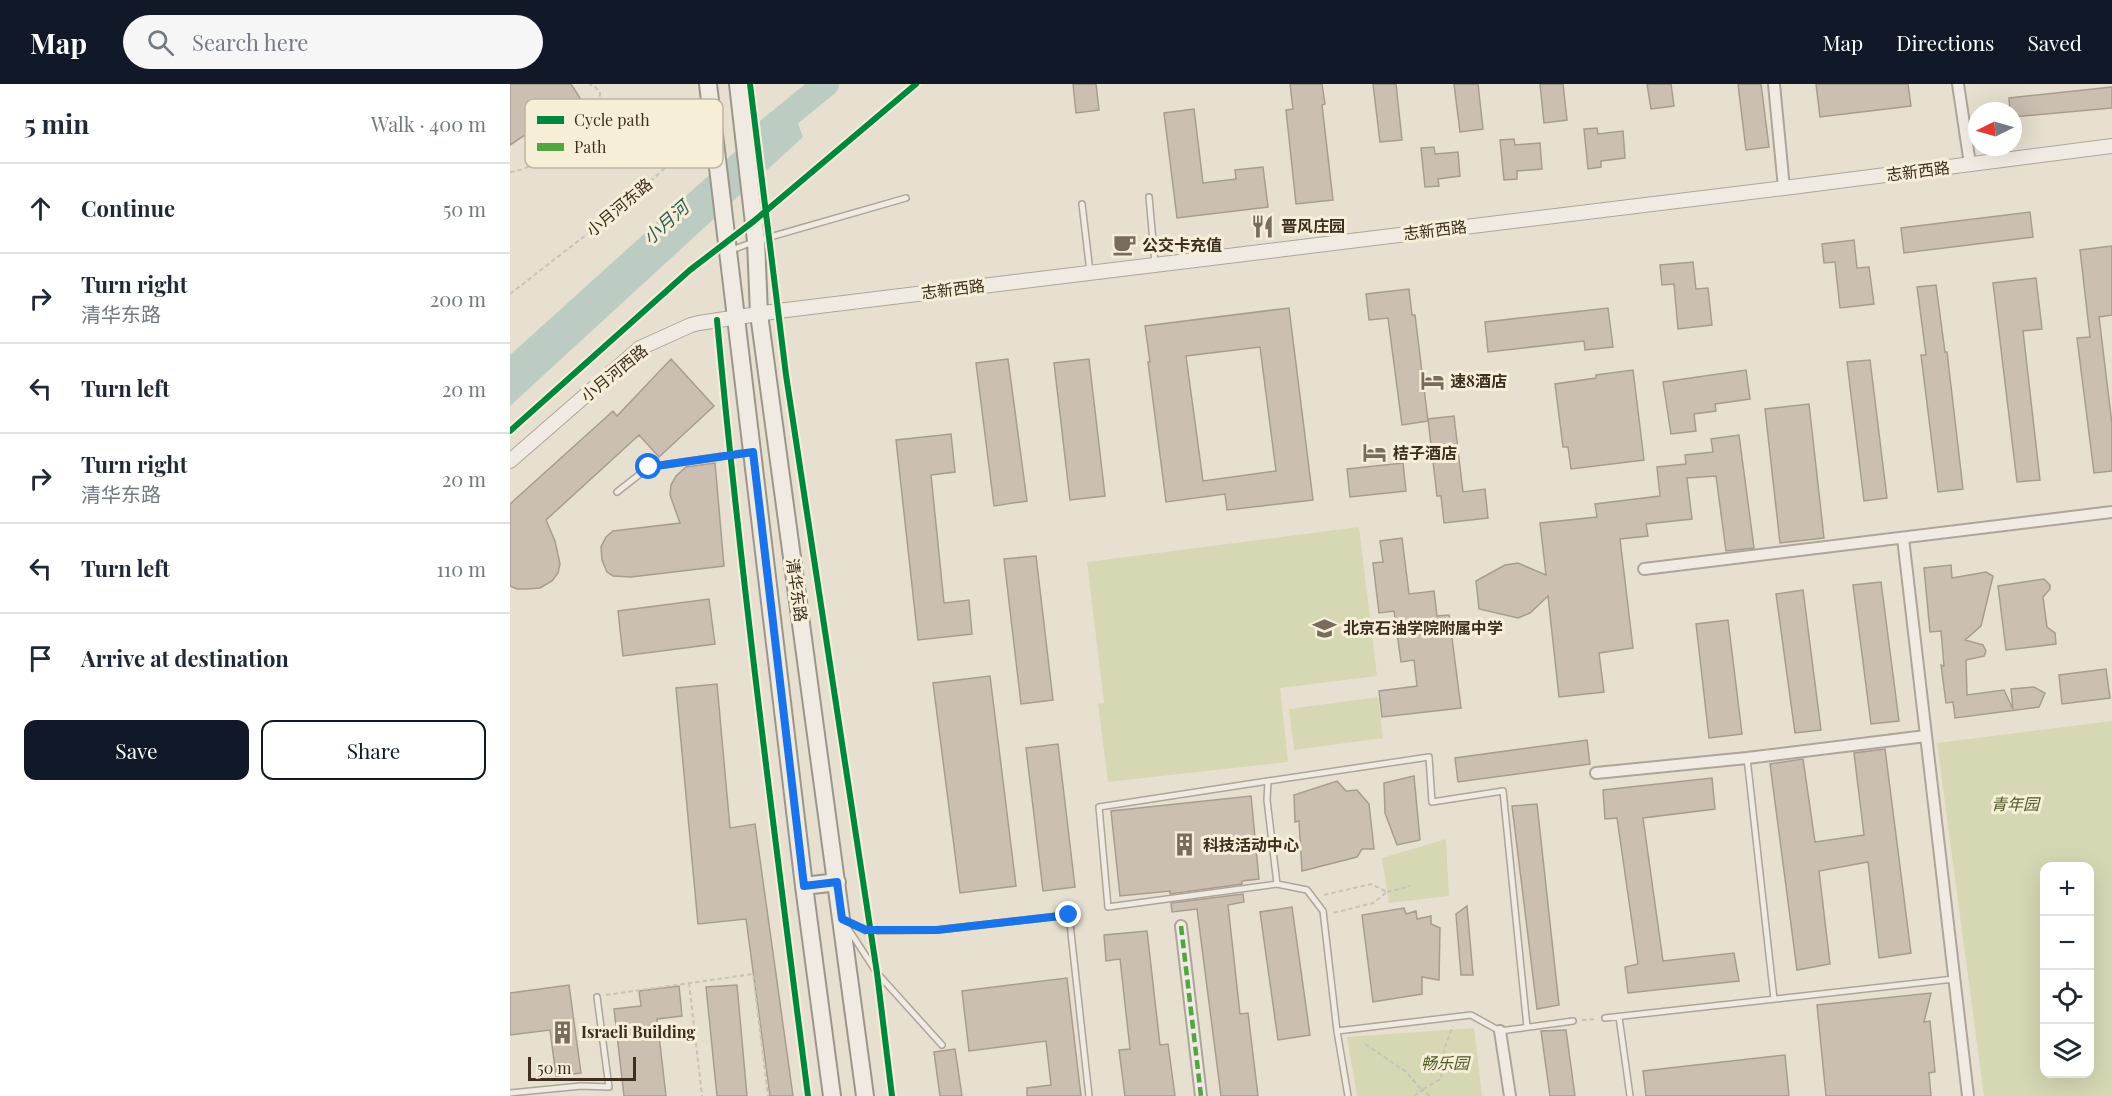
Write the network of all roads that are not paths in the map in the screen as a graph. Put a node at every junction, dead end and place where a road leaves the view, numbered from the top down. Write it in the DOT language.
graph roads {
  1 [pos="708,84"];
  2 [pos="1774,84"];
  3 [pos="1958,84"];
  4 [pos="738,90"];
  5 [pos="709,99"];
  6 [pos="2112,146"];
  7 [pos="2112,152"];
  8 [pos="1970,164"];
  9 [pos="717,168"];
  10 [pos="1784,188"];
  11 [pos="1149,197"];
  12 [pos="906,198"];
  13 [pos="1082,204"];
  14 [pos="756,241"];
  15 [pos="727,252"];
  16 [pos="1156,265"];
  17 [pos="1090,274"];
  18 [pos="759,314"];
  19 [pos="735,317"];
  20 [pos="753,452"];
  21 [pos="510,461"];
  22 [pos="617,492"];
  23 [pos="2112,512"];
  24 [pos="1903,538"];
  25 [pos="1644,569"];
  26 [pos="1926,736"];
  27 [pos="1747,758"];
  28 [pos="1596,773"];
  29 [pos="1269,781"];
  30 [pos="837,882"];
  31 [pos="1277,884"];
  32 [pos="804,886"];
  33 [pos="842,919"];
  34 [pos="1181,927"];
  35 [pos="1954,980"];
  36 [pos="597,997"];
  37 [pos="1774,999"];
  38 [pos="1619,1017"];
  39 [pos="1605,1018"];
  40 [pos="1573,1021"];
  41 [pos="1527,1027"];
  42 [pos="1337,1031"];
  43 [pos="1500,1031"];
  44 [pos="942,1045"];
  45 [pos="510,1094"];
  46 [pos="832,1096"];
  47 [pos="865,1096"];
  48 [pos="1089,1096"];
  49 [pos="1201,1096"];
  50 [pos="1348,1096"];
  51 [pos="1510,1096"];
  52 [pos="1630,1096"];
  53 [pos="1968,1096"];
  1 -- 5 [label="main road, 清华东路"];
  2 -- 10 [label="street"];
  3 -- 8 [label="street"];
  4 -- 14 [label="main road, 清华东路"];
  6 -- 7 [label="street"];
  6 -- 8 [label="street, 志新西路"];
  8 -- 10 [label="street, 志新西路"];
  9 -- 15 [label="main road, 清华东路"];
  10 -- 16 [label="street, 志新西路"];
  11 -- 16 [label="lane"];
  12 -- 14 [label="lane"];
  13 -- 17 [label="lane"];
  14 -- 15 [label="lane"];
  14 -- 18 [label="main road, 清华东路"];
  15 -- 19 [label="main road, 清华东路"];
  16 -- 17 [label="street, 志新西路"];
  17 -- 18 [label="street, 志新西路"];
  18 -- 19 [label="street, 志新西路"];
  18 -- 30 [label="main road, 清华东路"];
  19 -- 20 [label="main road, 清华东路"];
  19 -- 21 [label="street, 小月河西路"];
  20 -- 22 [label="lane"];
  20 -- 32 [label="main road, 清华东路"];
  23 -- 24 [label="street"];
  24 -- 25 [label="street"];
  24 -- 26 [label="street"];
  26 -- 27 [label="street"];
  26 -- 35 [label="street"];
  27 -- 28 [label="street"];
  27 -- 37 [label="lane"];
  29 -- 31 [label="lane"];
  29 -- 31 [label="lane"];
  29 -- 41 [label="lane"];
  30 -- 32 [label="main road"];
  30 -- 33 [label="main road, 清华东路"];
  31 -- 42 [label="lane"];
  32 -- 46 [label="main road, 清华东路"];
  33 -- 44 [label="lane"];
  33 -- 47 [label="main road, 清华东路"];
  33 -- 48 [label="lane"];
  34 -- 49 [label="street"];
  35 -- 37 [label="lane"];
  35 -- 53 [label="street"];
  36 -- 45 [label="lane"];
  37 -- 38 [label="lane"];
  38 -- 39 [label="lane"];
  38 -- 52 [label="lane"];
  40 -- 41 [label="lane"];
  41 -- 43 [label="lane"];
  42 -- 43 [label="lane"];
  42 -- 50 [label="lane"];
  43 -- 51 [label="street"];
}
